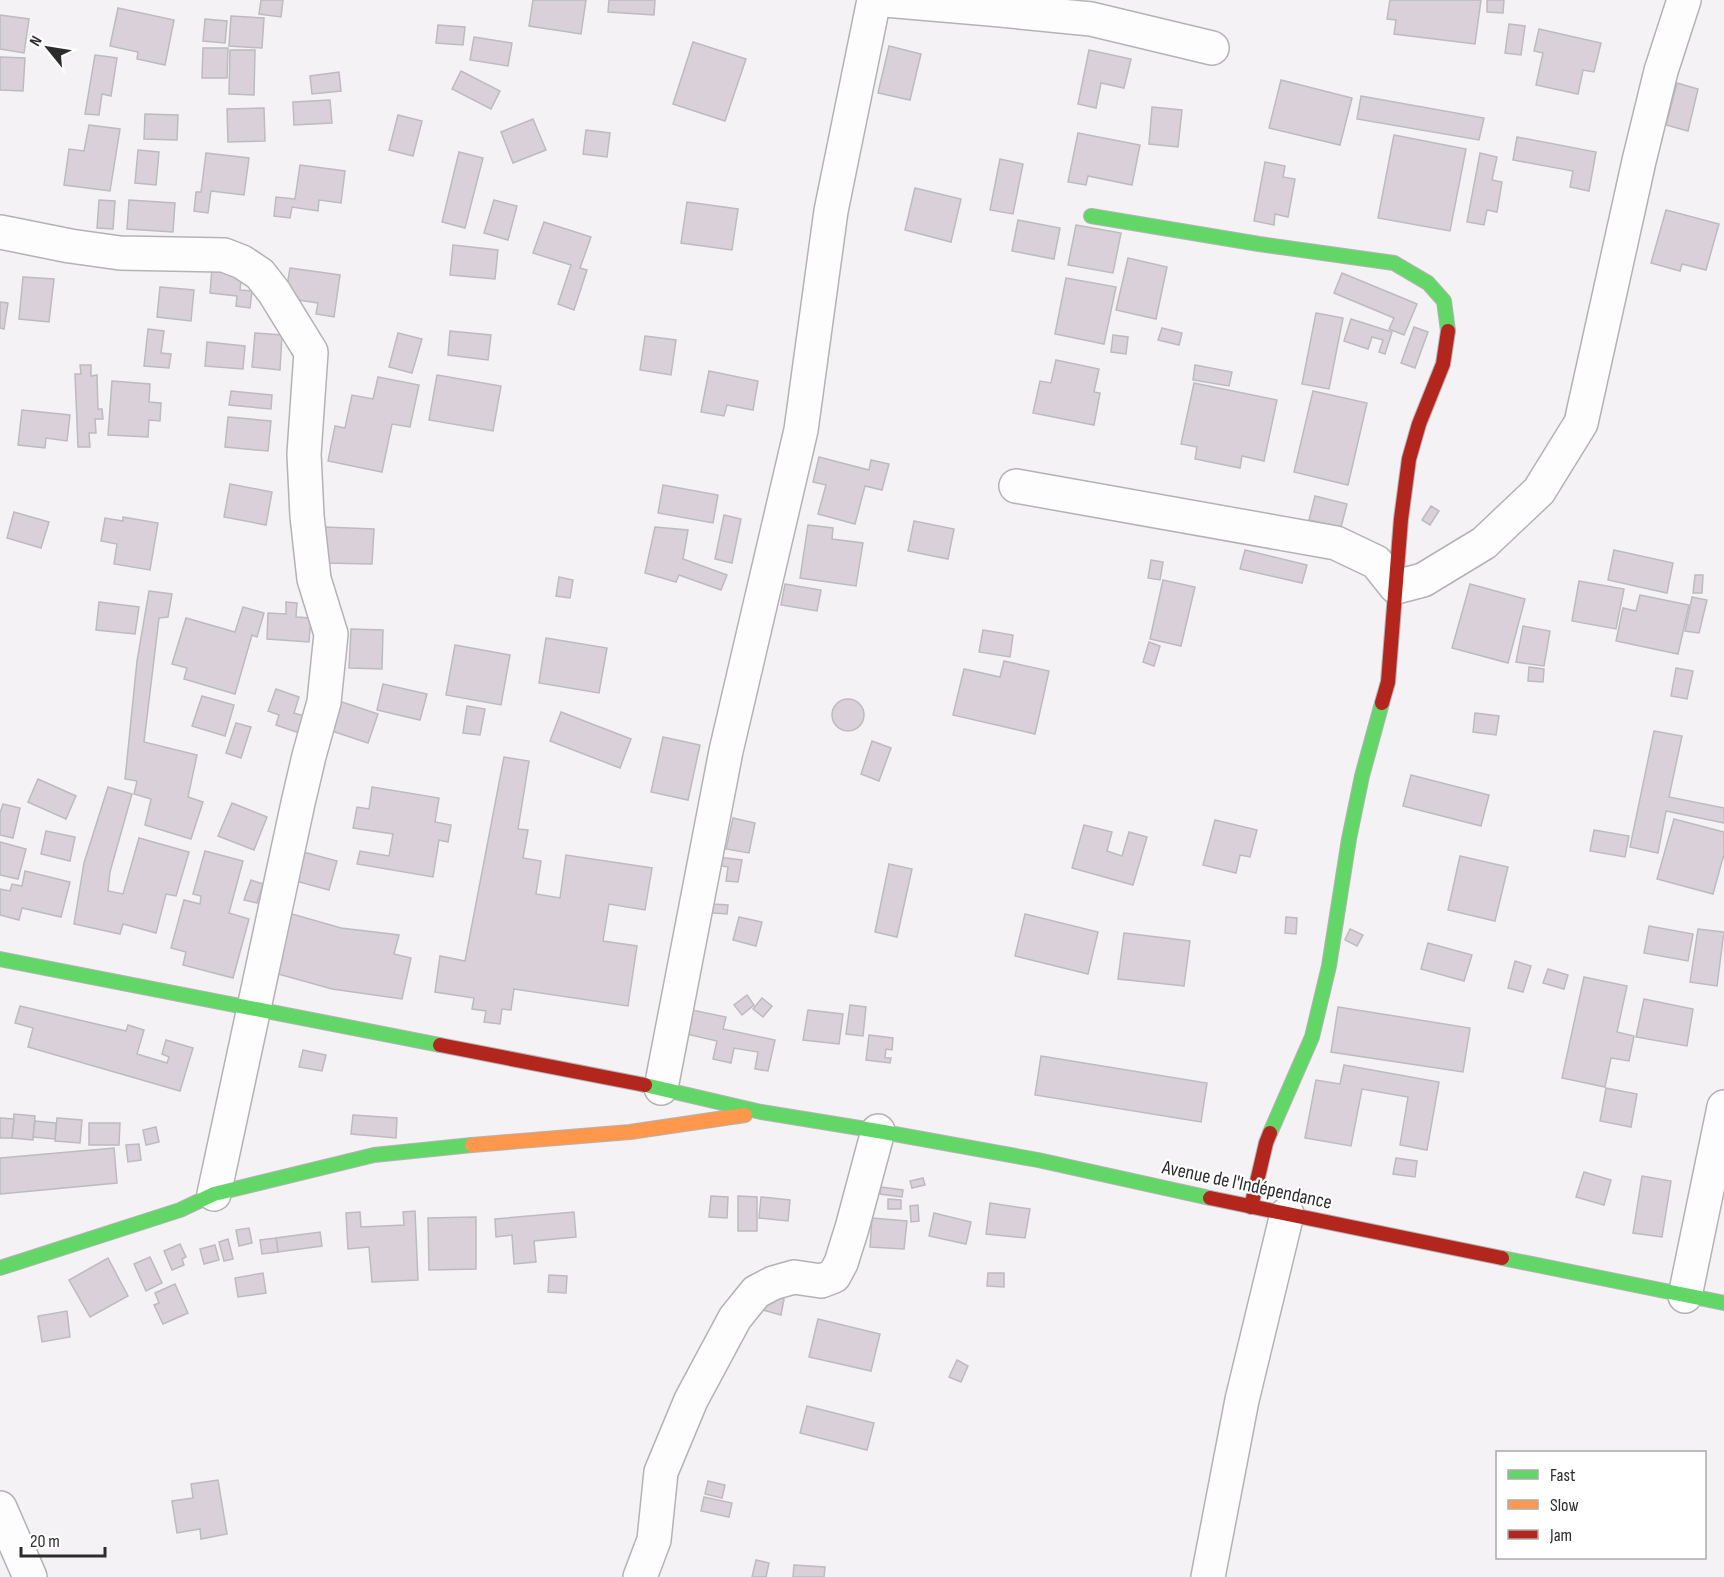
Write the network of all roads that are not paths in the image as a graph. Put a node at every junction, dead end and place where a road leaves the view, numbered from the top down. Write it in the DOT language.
graph roads {
  1 [pos="873,0"];
  2 [pos="885,0"];
  3 [pos="1684,0"];
  4 [pos="1093,10"];
  5 [pos="1212,48"];
  6 [pos="1091,216"];
  7 [pos="0,232"];
  8 [pos="1016,486"];
  9 [pos="1396,587"];
  10 [pos="0,959"];
  11 [pos="254,1010"];
  12 [pos="661,1088"];
  13 [pos="1724,1107"];
  14 [pos="761,1112"];
  15 [pos="878,1131"];
  16 [pos="214,1194"];
  17 [pos="1251,1207"];
  18 [pos="1287,1214"];
  19 [pos="0,1268"];
  20 [pos="1685,1296"];
  21 [pos="1724,1304"];
  22 [pos="0,1508"];
  23 [pos="30,1577"];
  24 [pos="640,1577"];
  25 [pos="1208,1577"];
  1 -- 12 [label="street"];
  2 -- 4 [label="street"];
  3 -- 9 [label="street"];
  4 -- 5 [label="street"];
  6 -- 9 [label="main road"];
  7 -- 11 [label="street"];
  8 -- 9 [label="street"];
  9 -- 17 [label="main road"];
  10 -- 11 [label="main road"];
  11 -- 12 [label="main road"];
  11 -- 16 [label="street"];
  12 -- 14 [label="main road"];
  13 -- 20 [label="street"];
  14 -- 15 [label="main road, Avenue de l'Indépendance"];
  14 -- 16 [label="main road"];
  15 -- 17 [label="main road, Avenue de l'Indépendance"];
  15 -- 24 [label="street"];
  16 -- 19 [label="main road"];
  17 -- 18 [label="main road, Avenue de l'Indépendance"];
  18 -- 20 [label="main road, Avenue de l'Indépendance"];
  18 -- 25 [label="street"];
  20 -- 21 [label="main road, Avenue de l'Indépendance"];
  22 -- 23 [label="street"];
}
